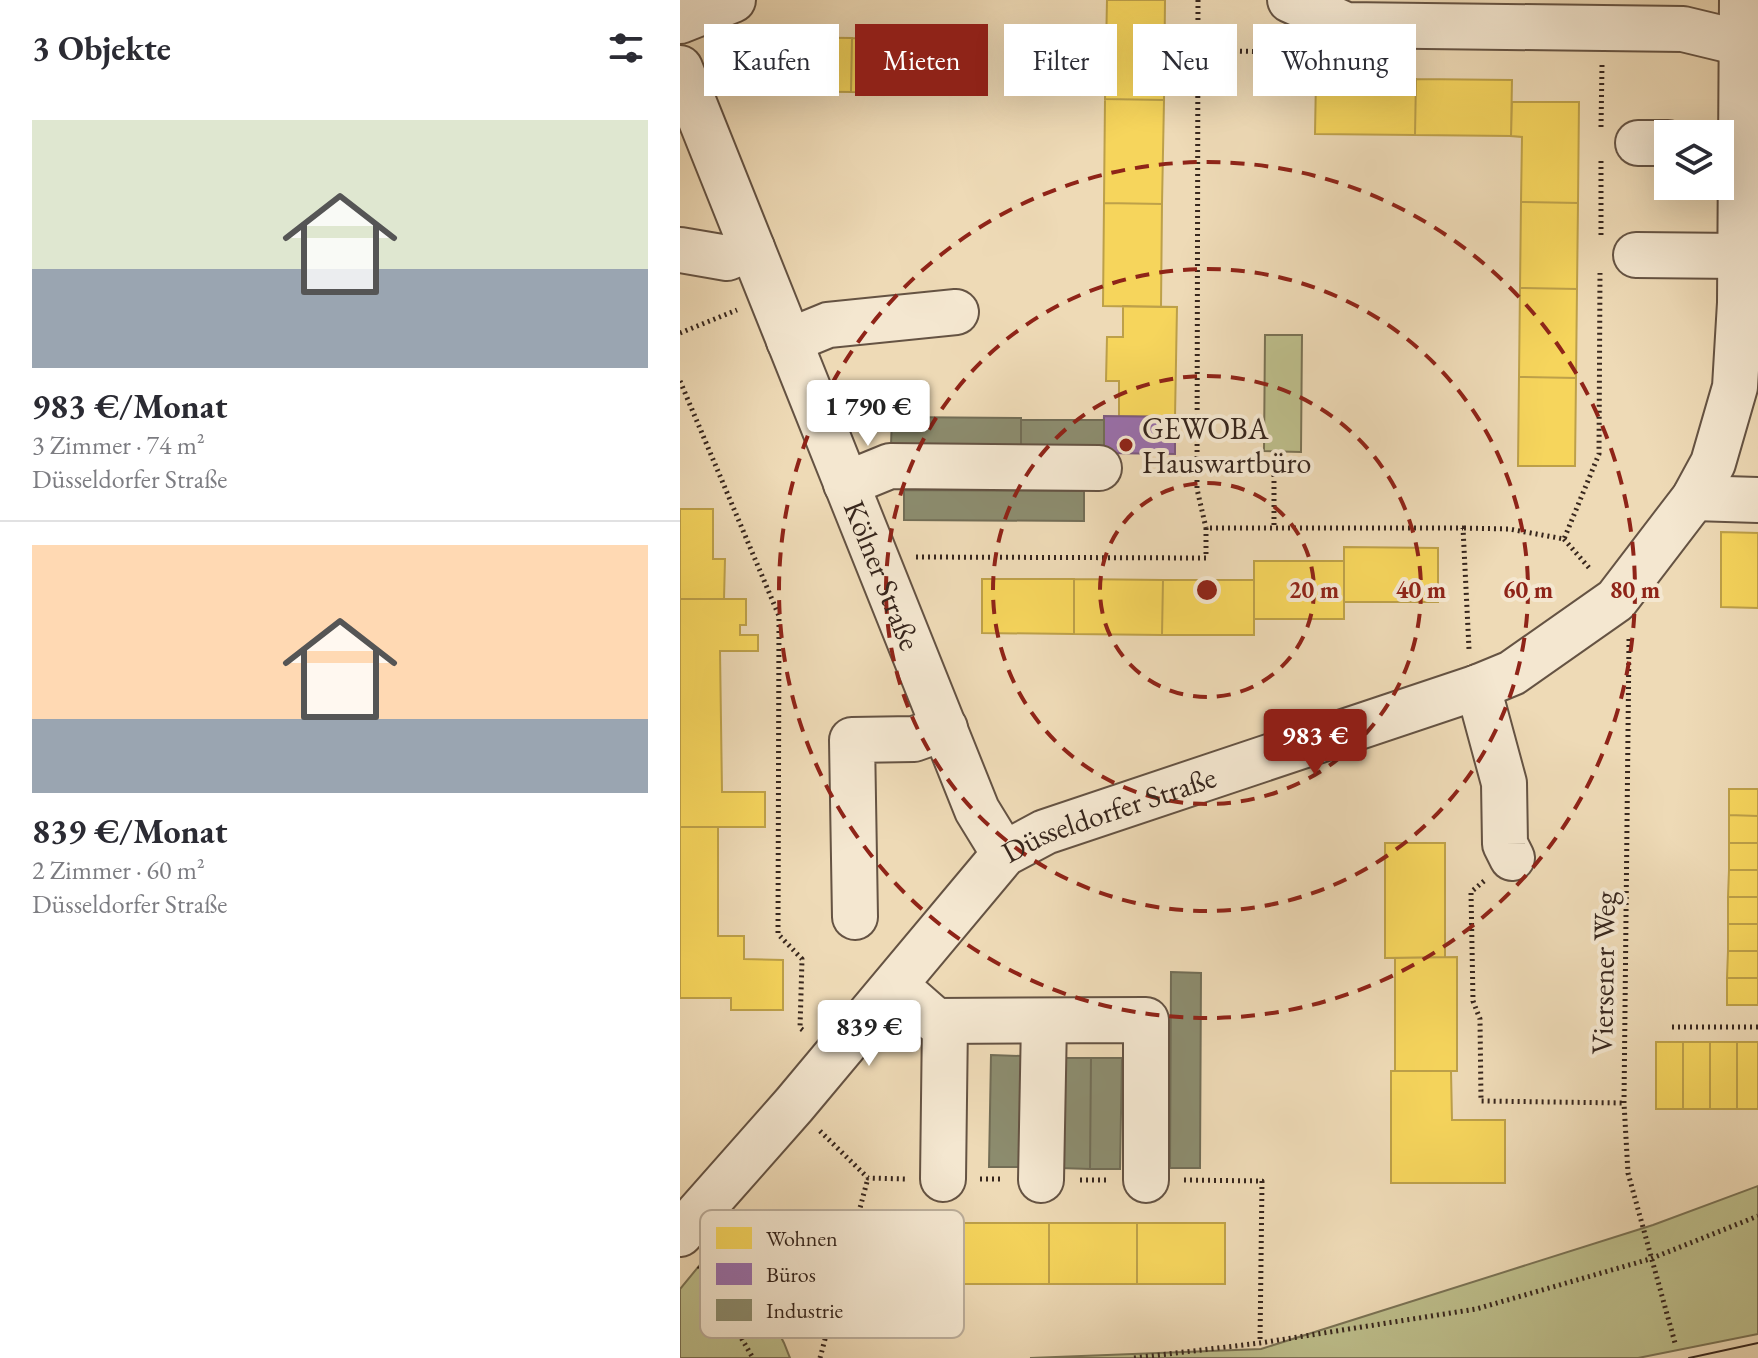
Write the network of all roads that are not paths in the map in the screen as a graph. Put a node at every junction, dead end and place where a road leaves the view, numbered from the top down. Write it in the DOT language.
graph roads {
  1 [pos="733,0"];
  2 [pos="1290,0"];
  3 [pos="1742,0"];
  4 [pos="680,21"];
  5 [pos="1750,43"];
  6 [pos="680,68"];
  7 [pos="1734,123"];
  8 [pos="692,129"];
  9 [pos="1734,188"];
  10 [pos="752,248"];
  11 [pos="680,250"];
  12 [pos="1612,253"];
  13 [pos="1740,256"];
  14 [pos="956,312"];
  15 [pos="789,341"];
  16 [pos="1099,468"];
  17 [pos="846,484"];
  18 [pos="1694,498"];
  19 [pos="1758,500"];
  20 [pos="1478,687"];
  21 [pos="945,728"];
  22 [pos="1004,854"];
  23 [pos="1512,858"];
  24 [pos="855,917"];
  25 [pos="895,985"];
  26 [pos="945,1021"];
  27 [pos="1044,1021"];
  28 [pos="943,1179"];
  29 [pos="1041,1180"];
  30 [pos="1146,1180"];
  31 [pos="715,1210"];
  32 [pos="700,1229"];
  33 [pos="687,1246"];
  1 -- 4 [label="street"];
  2 -- 5 [label="street"];
  3 -- 5 [label="street, Düsseldorfer Straße"];
  5 -- 7 [label="street, Düsseldorfer Straße"];
  6 -- 8 [label="street, Kölner Straße"];
  8 -- 10 [label="street, Kölner Straße"];
  9 -- 13 [label="street, Düsseldorfer Straße"];
  10 -- 11 [label="street"];
  10 -- 15 [label="street, Kölner Straße"];
  12 -- 13 [label="street"];
  13 -- 18 [label="street, Düsseldorfer Straße"];
  14 -- 15 [label="street"];
  15 -- 17 [label="street, Kölner Straße"];
  16 -- 17 [label="street"];
  17 -- 21 [label="street, Kölner Straße"];
  18 -- 19 [label="street"];
  18 -- 20 [label="street, Düsseldorfer Straße"];
  20 -- 22 [label="street, Düsseldorfer Straße"];
  20 -- 23 [label="street"];
  21 -- 22 [label="street, Kölner Straße"];
  21 -- 24 [label="street"];
  22 -- 25 [label="street, Düsseldorfer Straße"];
  25 -- 26 [label="street"];
  25 -- 31 [label="street, Düsseldorfer Straße"];
  26 -- 27 [label="street"];
  26 -- 28 [label="street"];
  27 -- 29 [label="street"];
  27 -- 30 [label="street"];
  32 -- 33 [label="street, Düsseldorfer Straße"];
}
